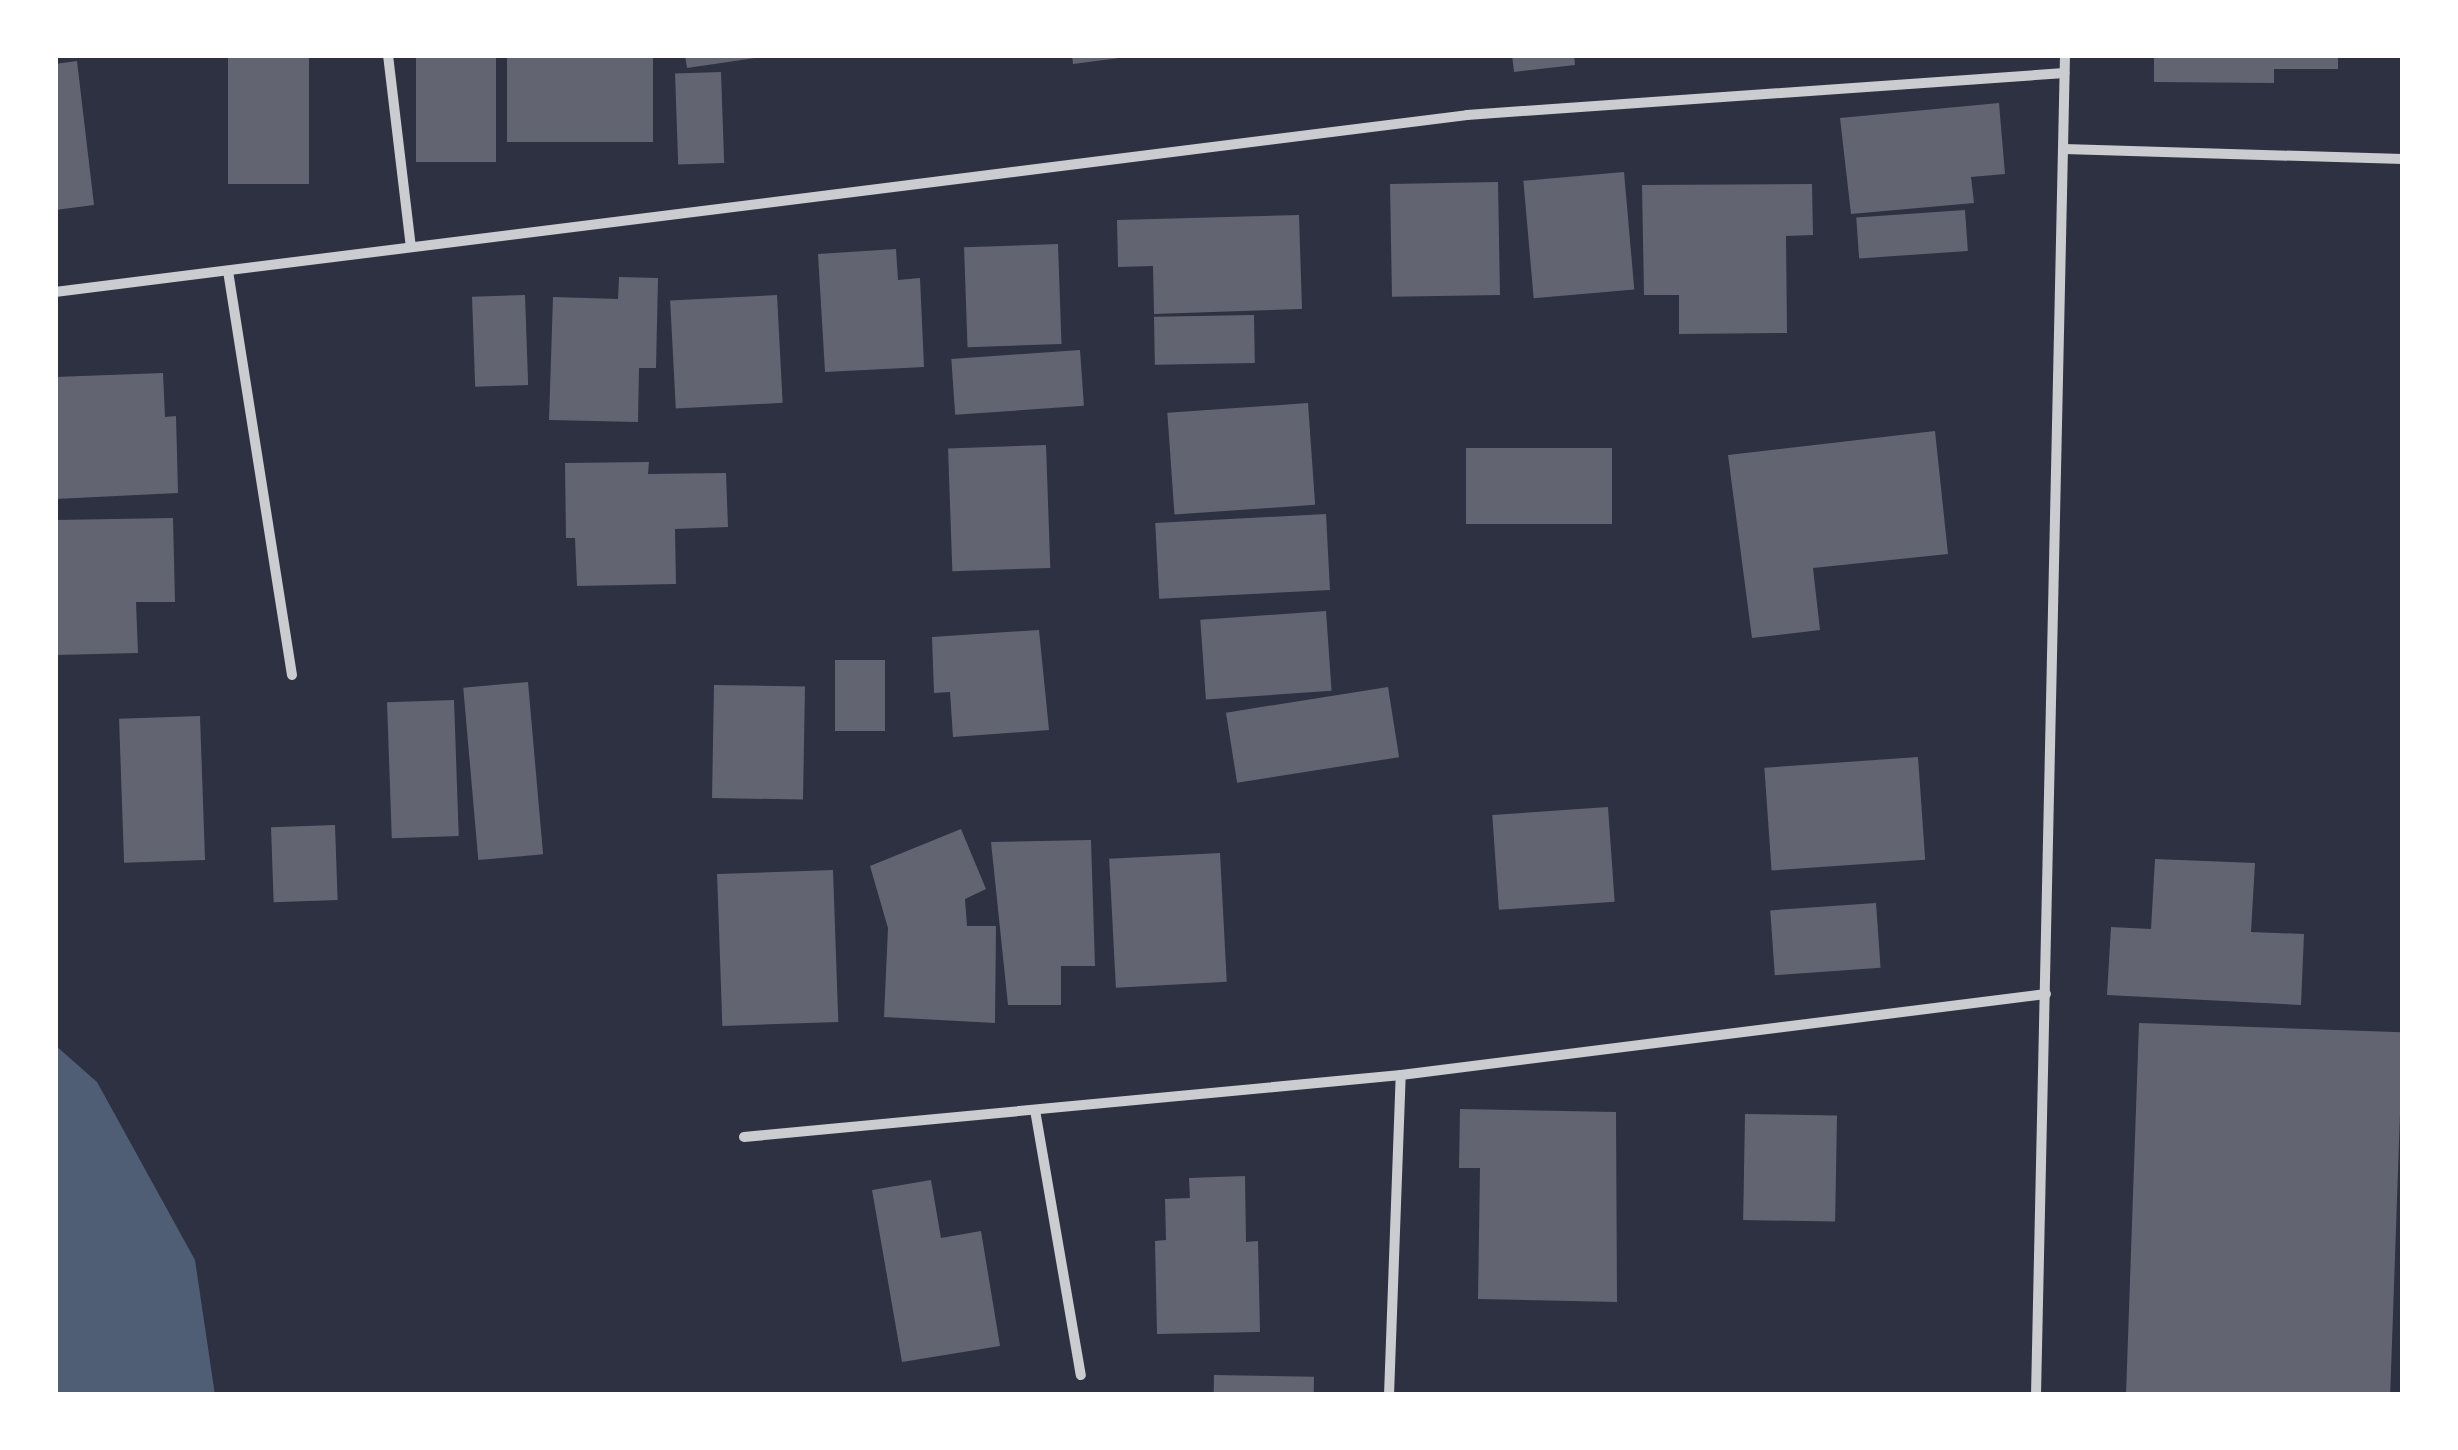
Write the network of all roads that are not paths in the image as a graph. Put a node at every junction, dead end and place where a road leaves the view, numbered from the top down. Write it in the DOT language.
graph roads {
  1 [pos="388,55"];
  2 [pos="2065,55"];
  3 [pos="2065,73"];
  4 [pos="2064,150"];
  5 [pos="2403,159"];
  6 [pos="411,247"];
  7 [pos="228,270"];
  8 [pos="55,292"];
  9 [pos="292,676"];
  10 [pos="2046,994"];
  11 [pos="1401,1076"];
  12 [pos="1035,1110"];
  13 [pos="744,1137"];
  14 [pos="1080,1375"];
  15 [pos="1389,1395"];
  16 [pos="2036,1395"];
  1 -- 6 [label="street"];
  2 -- 3 [label="street"];
  3 -- 4 [label="street"];
  3 -- 6 [label="street"];
  4 -- 5 [label="street"];
  4 -- 10 [label="street"];
  6 -- 7 [label="street"];
  7 -- 8 [label="street"];
  7 -- 9 [label="street"];
  10 -- 11 [label="street"];
  10 -- 16 [label="street"];
  11 -- 12 [label="street"];
  11 -- 15 [label="street"];
  12 -- 13 [label="street"];
  12 -- 14 [label="street"];
}
